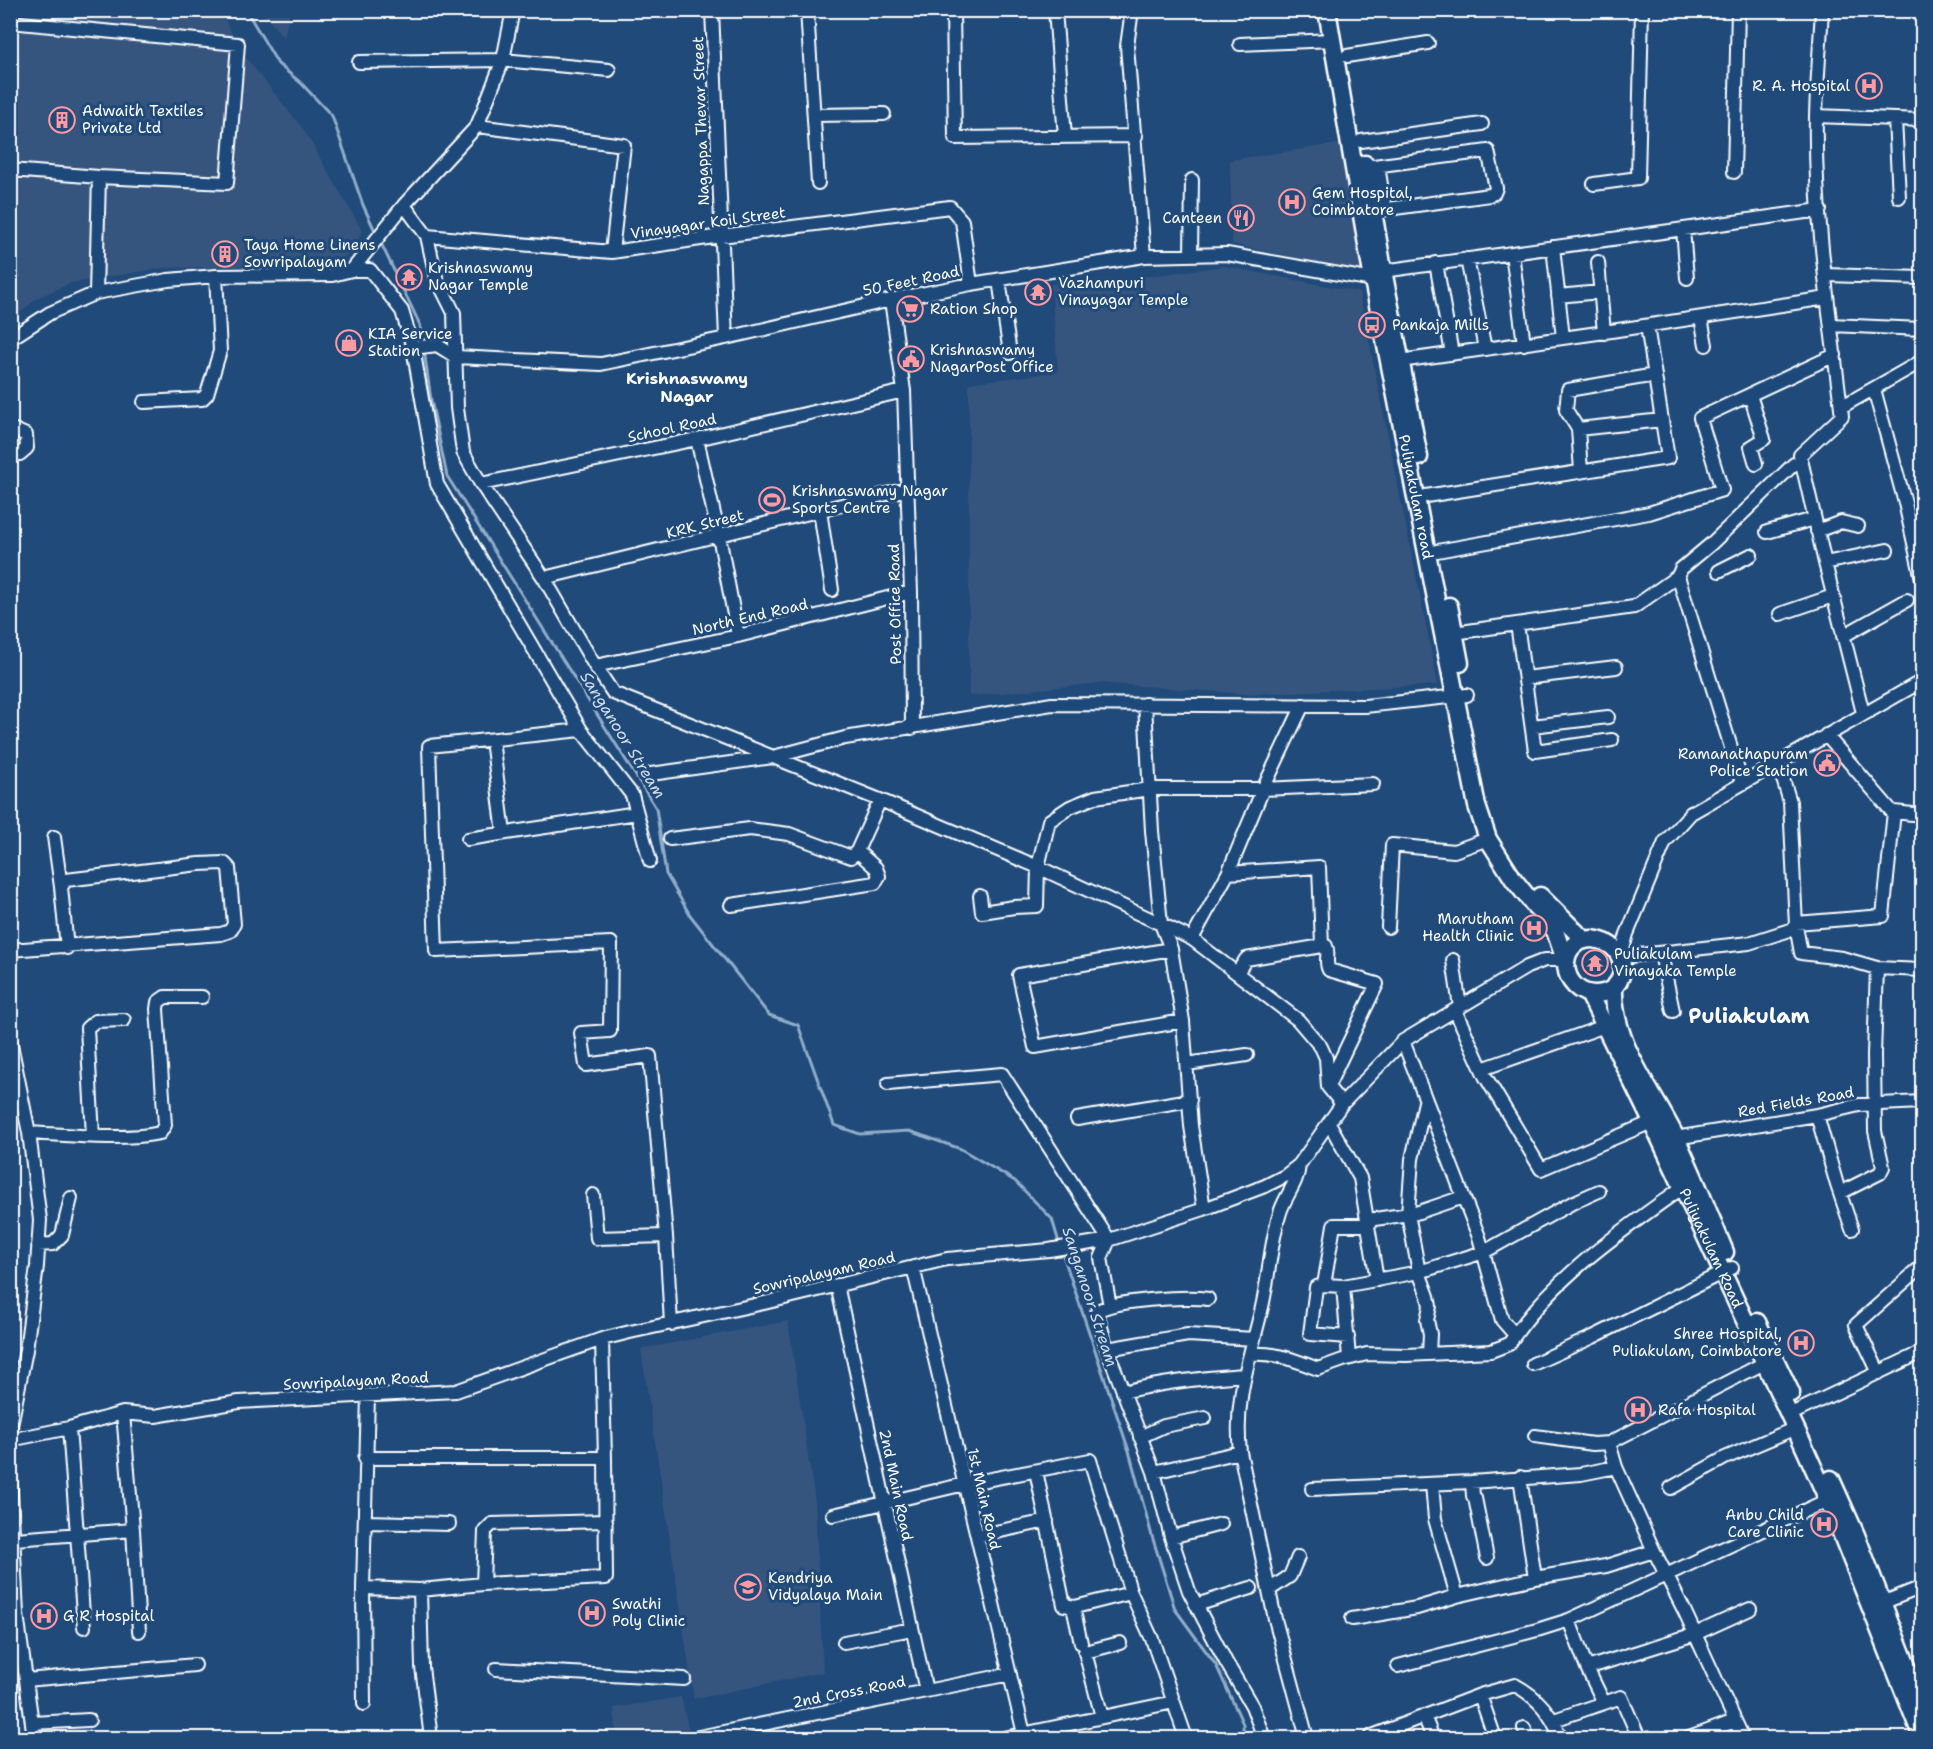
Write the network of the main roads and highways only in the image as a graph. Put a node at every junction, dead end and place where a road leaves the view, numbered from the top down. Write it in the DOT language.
graph roads {
  1 [pos="1327,10"];
  2 [pos="1338,10"];
  3 [pos="1378,275"];
  4 [pos="1461,697"];
  5 [pos="1584,940"];
  6 [pos="1565,960"];
  7 [pos="1614,987"];
  8 [pos="1589,994"];
  9 [pos="1659,1120"];
  10 [pos="1728,1271"];
  11 [pos="1833,1498"];
  12 [pos="1923,1705"];
  13 [pos="1923,1737"];
  1 -- 3 [label="main road, Puliyakulam road"];
  2 -- 3 [label="main road, Puliyakulam road"];
  3 -- 4 [label="main road, Puliyakulam road"];
  3 -- 4 [label="main road, Puliyakulam road"];
  4 -- 5 [label="main road, Puliyakulam road"];
  4 -- 6 [label="main road, Puliyakulam road"];
  5 -- 6 [label="main road"];
  5 -- 7 [label="main road"];
  6 -- 8 [label="main road, Puliyakulam road"];
  7 -- 8 [label="main road"];
  7 -- 9 [label="main road"];
  8 -- 9 [label="main road, Puliyakulam Road"];
  9 -- 10 [label="main road, Puliyakulam Road"];
  9 -- 10 [label="main road, Puliyakulam Road"];
  10 -- 11 [label="main road, Puliyakulam Road"];
  11 -- 12 [label="main road, Puliyakulam Road"];
  11 -- 13 [label="main road, Puliyakulam Road"];
}
